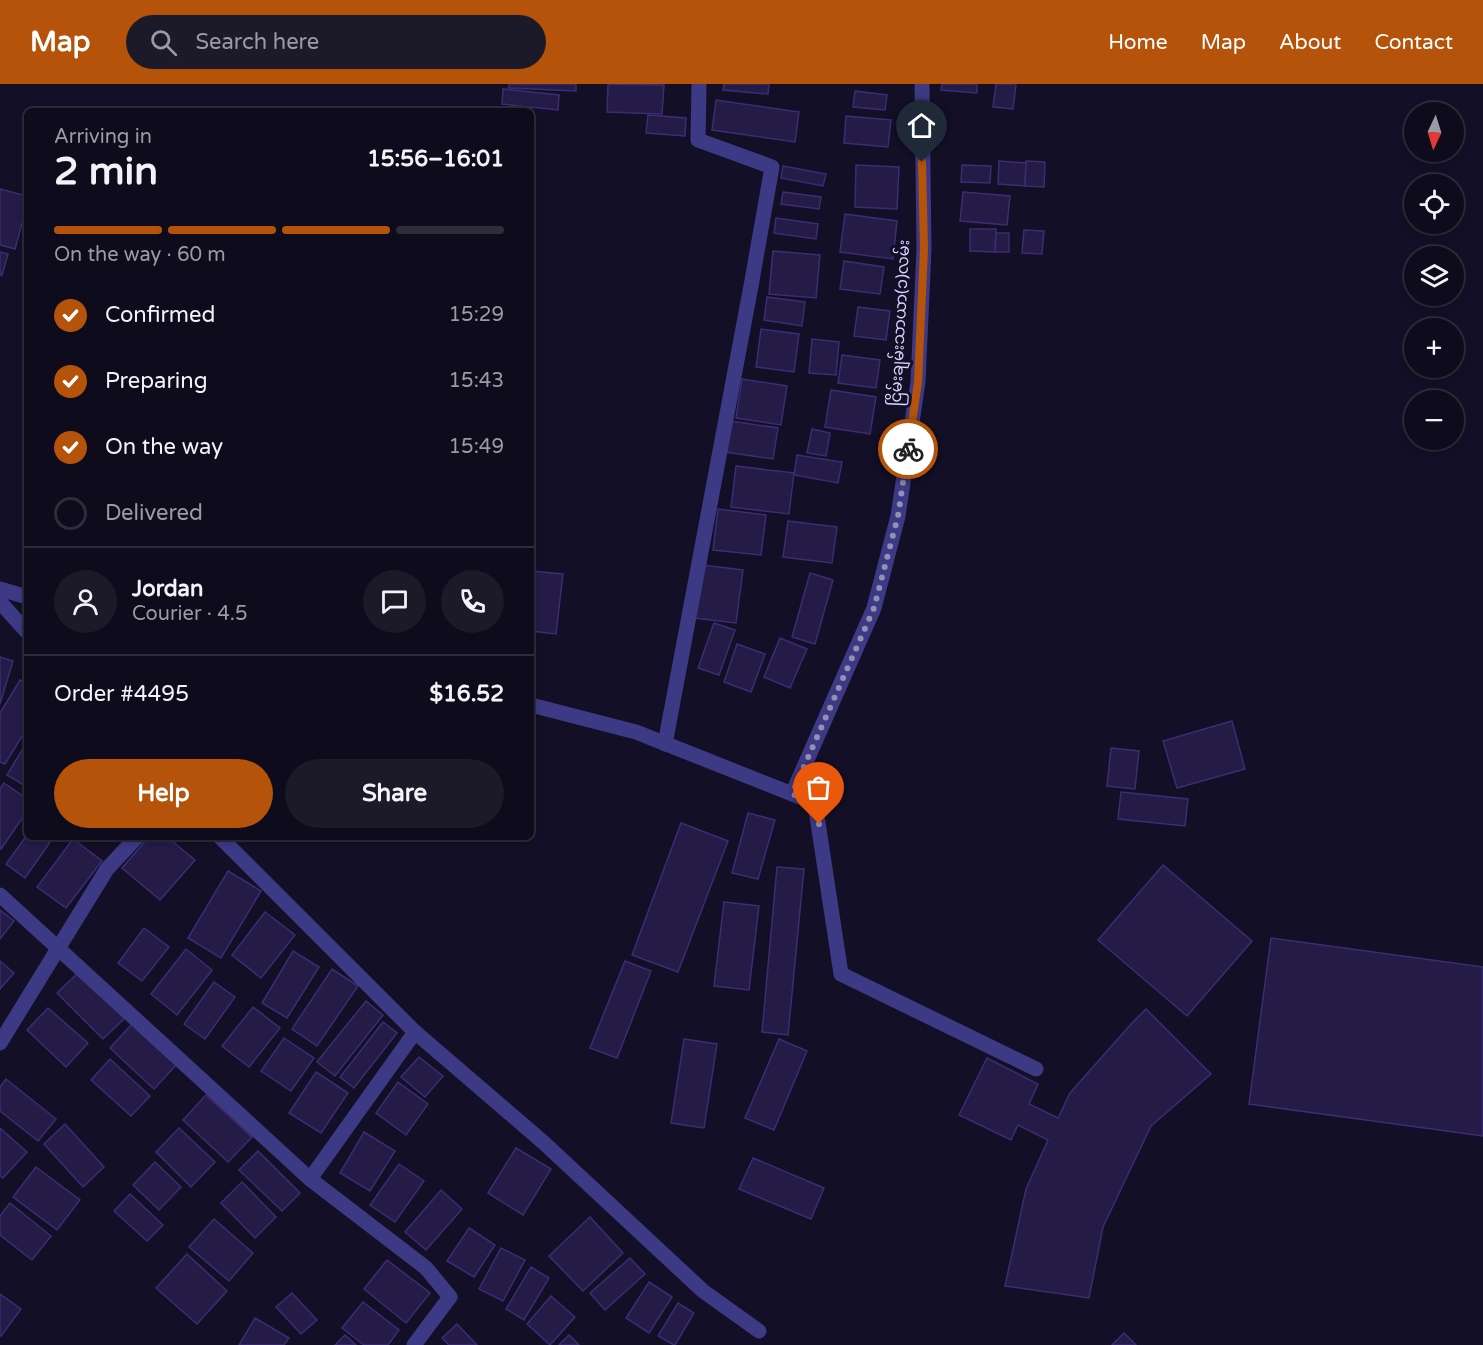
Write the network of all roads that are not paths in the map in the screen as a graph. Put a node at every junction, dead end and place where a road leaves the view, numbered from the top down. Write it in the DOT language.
graph roads {
  1 [pos="699,84"];
  2 [pos="922,84"];
  3 [pos="0,589"];
  4 [pos="24,596"];
  5 [pos="0,602"];
  6 [pos="24,630"];
  7 [pos="534,706"];
  8 [pos="665,744"];
  9 [pos="792,794"];
  10 [pos="134,840"];
  11 [pos="223,840"];
  12 [pos="0,895"];
  13 [pos="58,948"];
  14 [pos="415,1032"];
  15 [pos="0,1043"];
  16 [pos="1036,1069"];
  17 [pos="310,1179"];
  18 [pos="759,1331"];
  19 [pos="414,1345"];
  1 -- 8 [label="street"];
  2 -- 9 [label="street, ငြိမ်းချမ်းသာယာ(၁)လမ်း"];
  3 -- 4 [label="street"];
  5 -- 6 [label="street"];
  7 -- 8 [label="street"];
  8 -- 9 [label="street"];
  9 -- 16 [label="street"];
  10 -- 13 [label="street"];
  11 -- 14 [label="street"];
  12 -- 13 [label="street"];
  13 -- 15 [label="street"];
  13 -- 17 [label="street"];
  14 -- 17 [label="street"];
  14 -- 18 [label="street"];
  17 -- 19 [label="street"];
}
